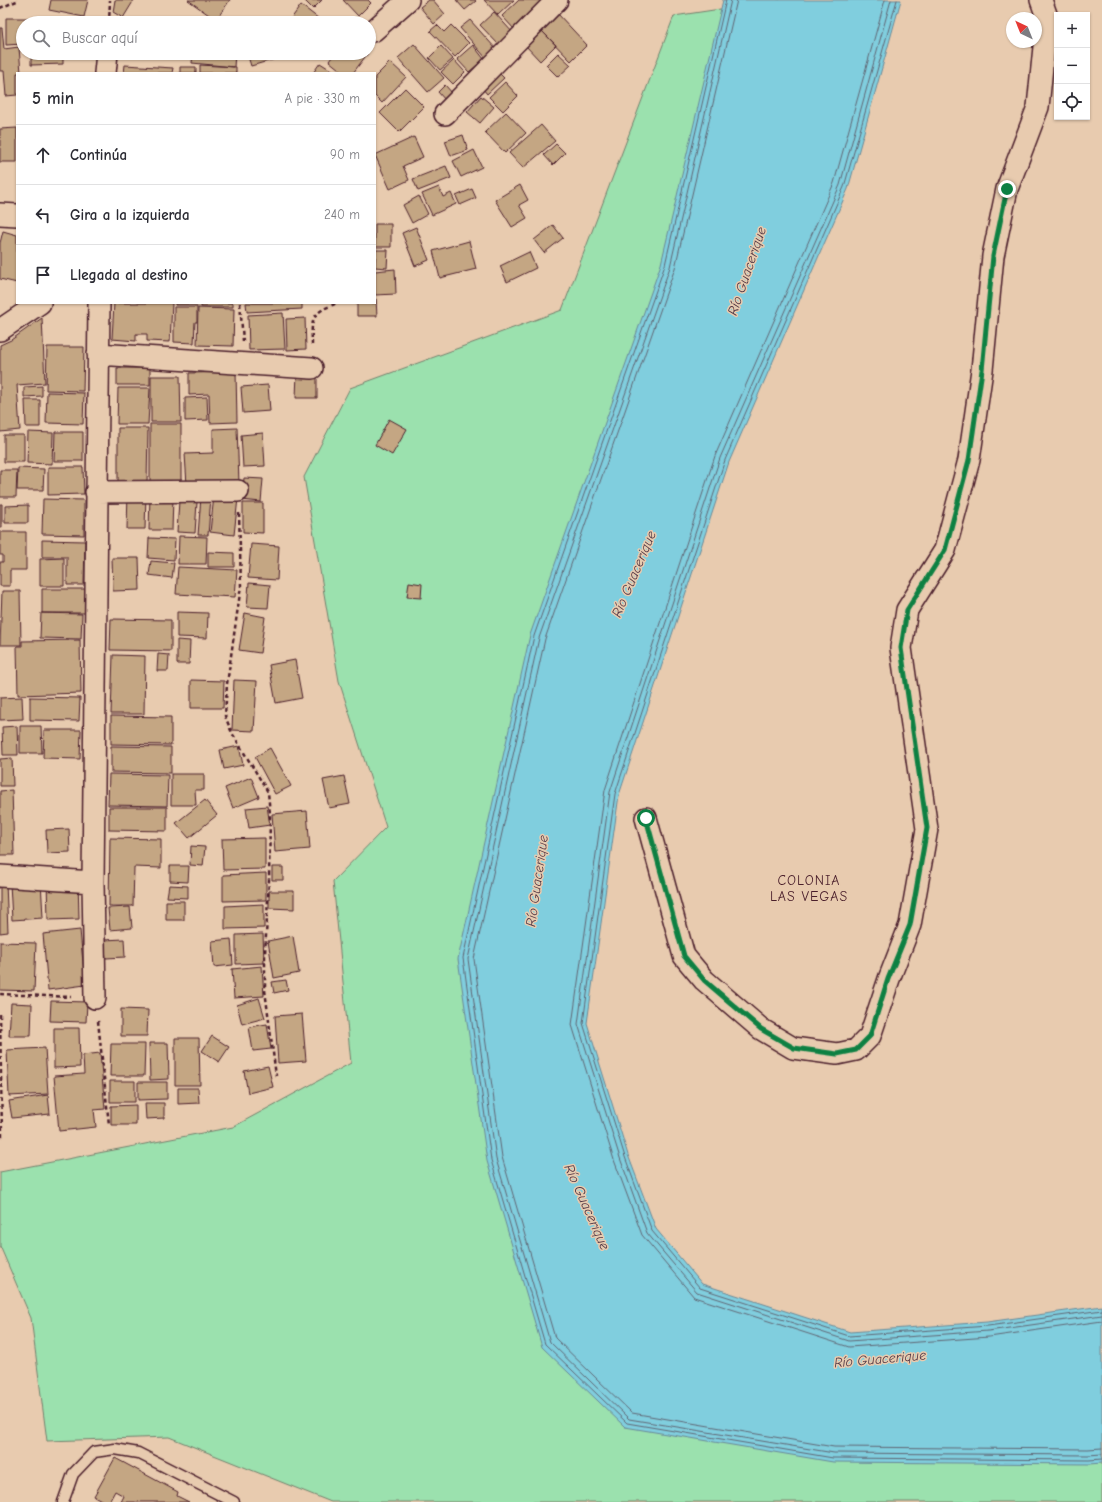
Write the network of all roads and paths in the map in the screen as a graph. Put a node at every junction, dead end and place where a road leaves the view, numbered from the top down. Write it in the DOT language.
graph roads {
  1 [pos="19,0"];
  2 [pos="110,0"];
  3 [pos="408,0"];
  4 [pos="557,0"];
  5 [pos="1041,0"];
  6 [pos="0,8"];
  7 [pos="109,16"];
  8 [pos="376,28"];
  9 [pos="106,60"];
  10 [pos="105,72"];
  11 [pos="445,114"];
  12 [pos="0,214"];
  13 [pos="16,215"];
  14 [pos="39,304"];
  15 [pos="99,304"];
  16 [pos="240,304"];
  17 [pos="334,304"];
  18 [pos="0,330"];
  19 [pos="98,354"];
  20 [pos="244,363"];
  21 [pos="312,368"];
  22 [pos="238,491"];
  23 [pos="96,492"];
  24 [pos="646,818"];
  25 [pos="0,876"];
  26 [pos="93,882"];
  27 [pos="0,994"];
  28 [pos="95,998"];
  29 [pos="0,1014"];
  30 [pos="276,1076"];
  31 [pos="109,1125"];
  32 [pos="0,1136"];
  33 [pos="63,1502"];
  34 [pos="234,1502"];
  1 -- 6 [label="path"];
  2 -- 7 [label="path"];
  3 -- 8 [label="street"];
  4 -- 11 [label="street"];
  5 -- 24 [label="street"];
  9 -- 10 [label="street"];
  12 -- 13 [label="street"];
  14 -- 18 [label="street"];
  15 -- 19 [label="street"];
  16 -- 20 [label="path"];
  17 -- 21 [label="path"];
  19 -- 20 [label="street"];
  19 -- 23 [label="street"];
  20 -- 21 [label="street"];
  22 -- 23 [label="street"];
  22 -- 30 [label="path"];
  23 -- 26 [label="street"];
  25 -- 26 [label="street"];
  26 -- 28 [label="street"];
  27 -- 28 [label="path"];
  28 -- 31 [label="path"];
  29 -- 32 [label="path"];
  33 -- 34 [label="lane"];
}
